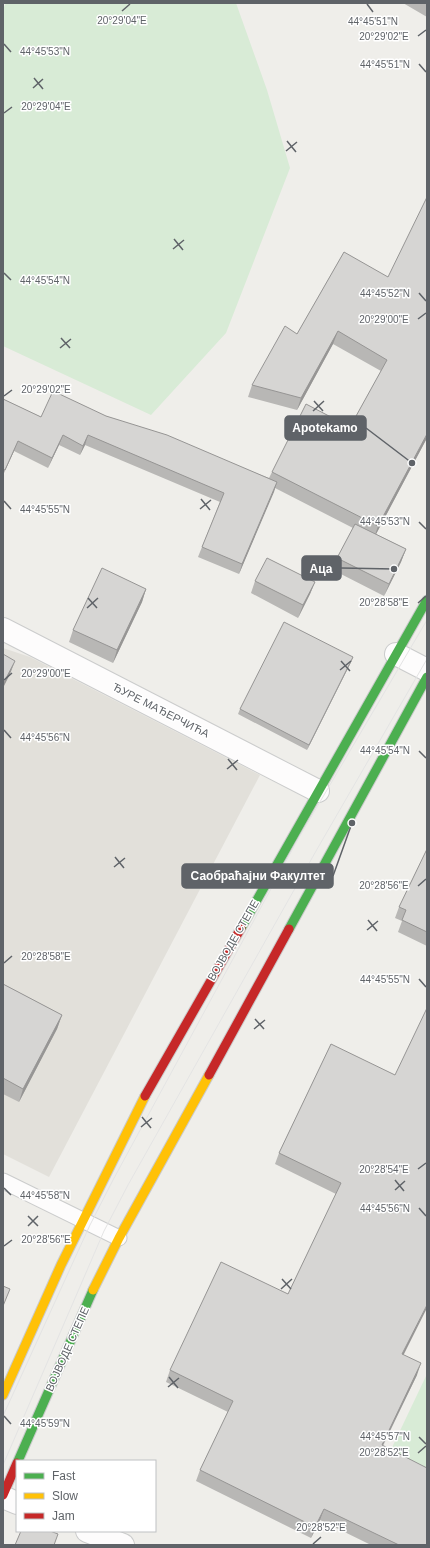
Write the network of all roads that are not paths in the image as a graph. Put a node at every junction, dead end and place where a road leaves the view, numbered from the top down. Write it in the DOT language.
graph roads {
  1 [pos="427,600"];
  2 [pos="3,629"];
  3 [pos="396,654"];
  4 [pos="427,670"];
  5 [pos="427,677"];
  6 [pos="318,791"];
  7 [pos="3,1182"];
  8 [pos="82,1220"];
  9 [pos="119,1238"];
  10 [pos="3,1395"];
  11 [pos="19,1460"];
  12 [pos="16,1467"];
  13 [pos="3,1496"];
  14 [pos="16,1502"];
  15 [pos="90,1532"];
  16 [pos="123,1545"];
  1 -- 3 [label="main road, ВОЈВОДЕ СТЕПЕ"];
  2 -- 6 [label="street, ЂУРЕ МАЂЕРЧИЋА"];
  3 -- 4 [label="street"];
  3 -- 6 [label="main road, ВОЈВОДЕ СТЕПЕ"];
  5 -- 9 [label="main road, ВОЈВОДЕ СТЕПЕ"];
  6 -- 8 [label="main road, ВОЈВОДЕ СТЕПЕ"];
  7 -- 8 [label="lane"];
  8 -- 9 [label="lane"];
  8 -- 10 [label="main road, ВОЈВОДЕ СТЕПЕ"];
  9 -- 11 [label="main road, ВОЈВОДЕ СТЕПЕ"];
  12 -- 13 [label="main road, ВОЈВОДЕ СТЕПЕ"];
  13 -- 14 [label="street"];
  15 -- 16 [label="street"];
}
